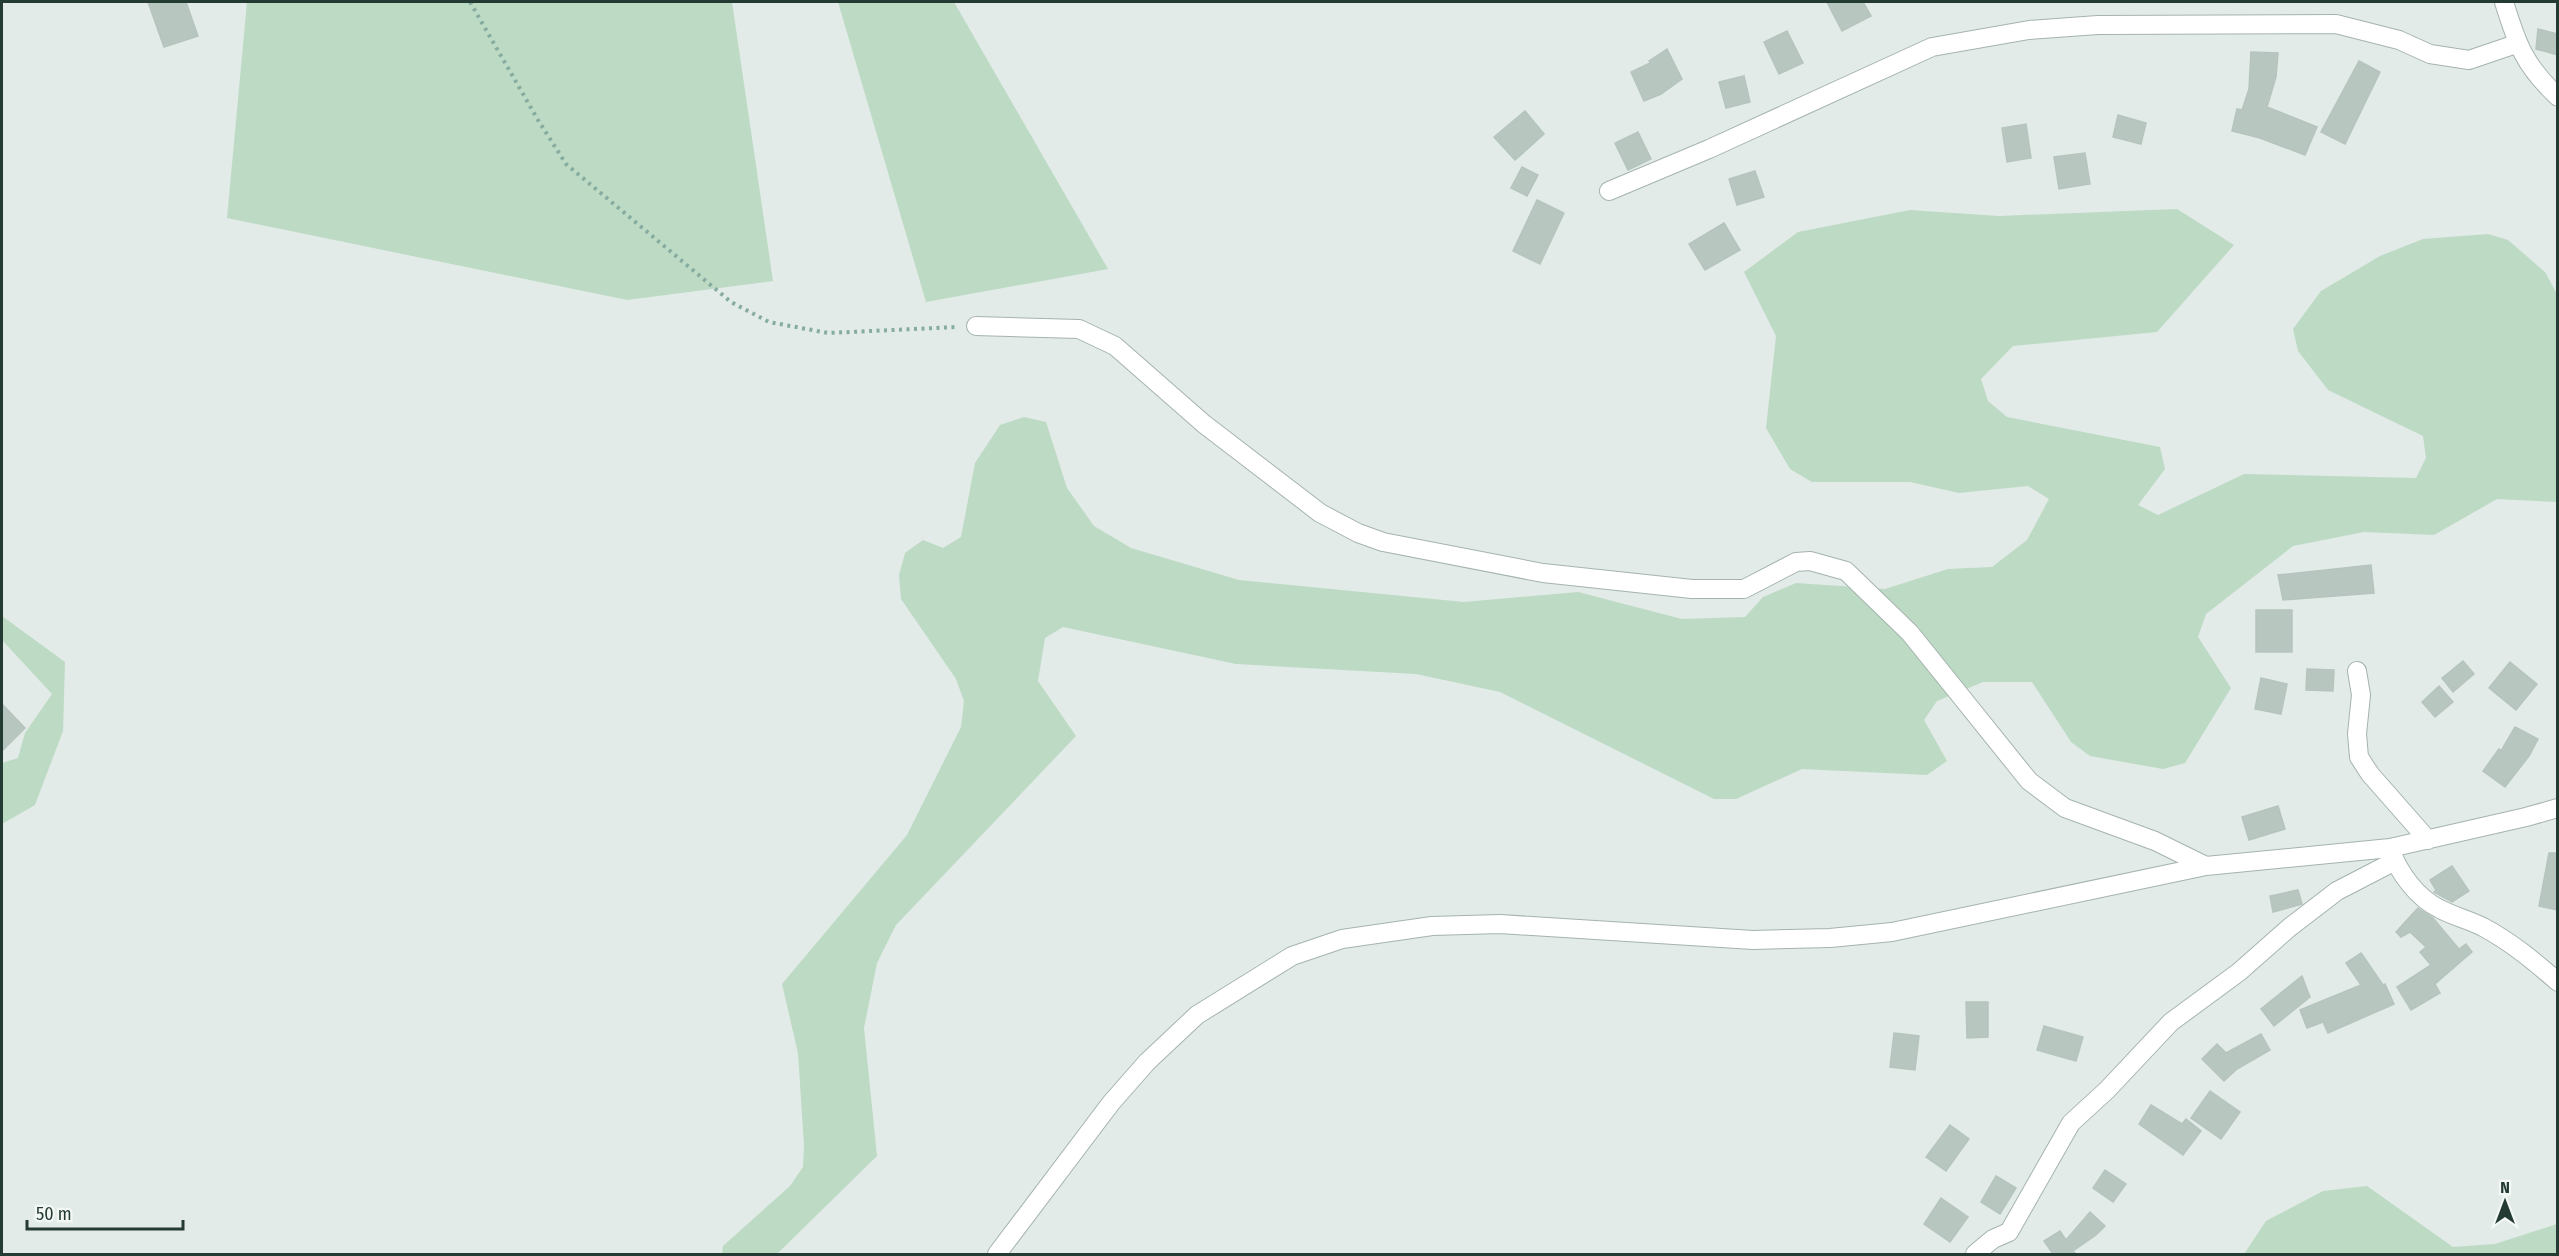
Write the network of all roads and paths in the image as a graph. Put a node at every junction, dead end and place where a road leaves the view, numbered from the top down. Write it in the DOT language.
graph roads {
  1 [pos="470,2"];
  2 [pos="2504,2"];
  3 [pos="2516,44"];
  4 [pos="2558,97"];
  5 [pos="1609,191"];
  6 [pos="976,326"];
  7 [pos="2357,672"];
  8 [pos="2558,807"];
  9 [pos="2428,840"];
  10 [pos="2392,854"];
  11 [pos="2206,866"];
  12 [pos="2558,982"];
  13 [pos="997,1254"];
  14 [pos="1975,1254"];
  1 -- 6 [label="path"];
  2 -- 3 [label="street"];
  3 -- 4 [label="street"];
  3 -- 5 [label="street"];
  6 -- 11 [label="street"];
  7 -- 9 [label="street"];
  8 -- 9 [label="street"];
  9 -- 10 [label="street"];
  10 -- 11 [label="street"];
  10 -- 12 [label="street"];
  10 -- 14 [label="street"];
  11 -- 13 [label="street"];
}
